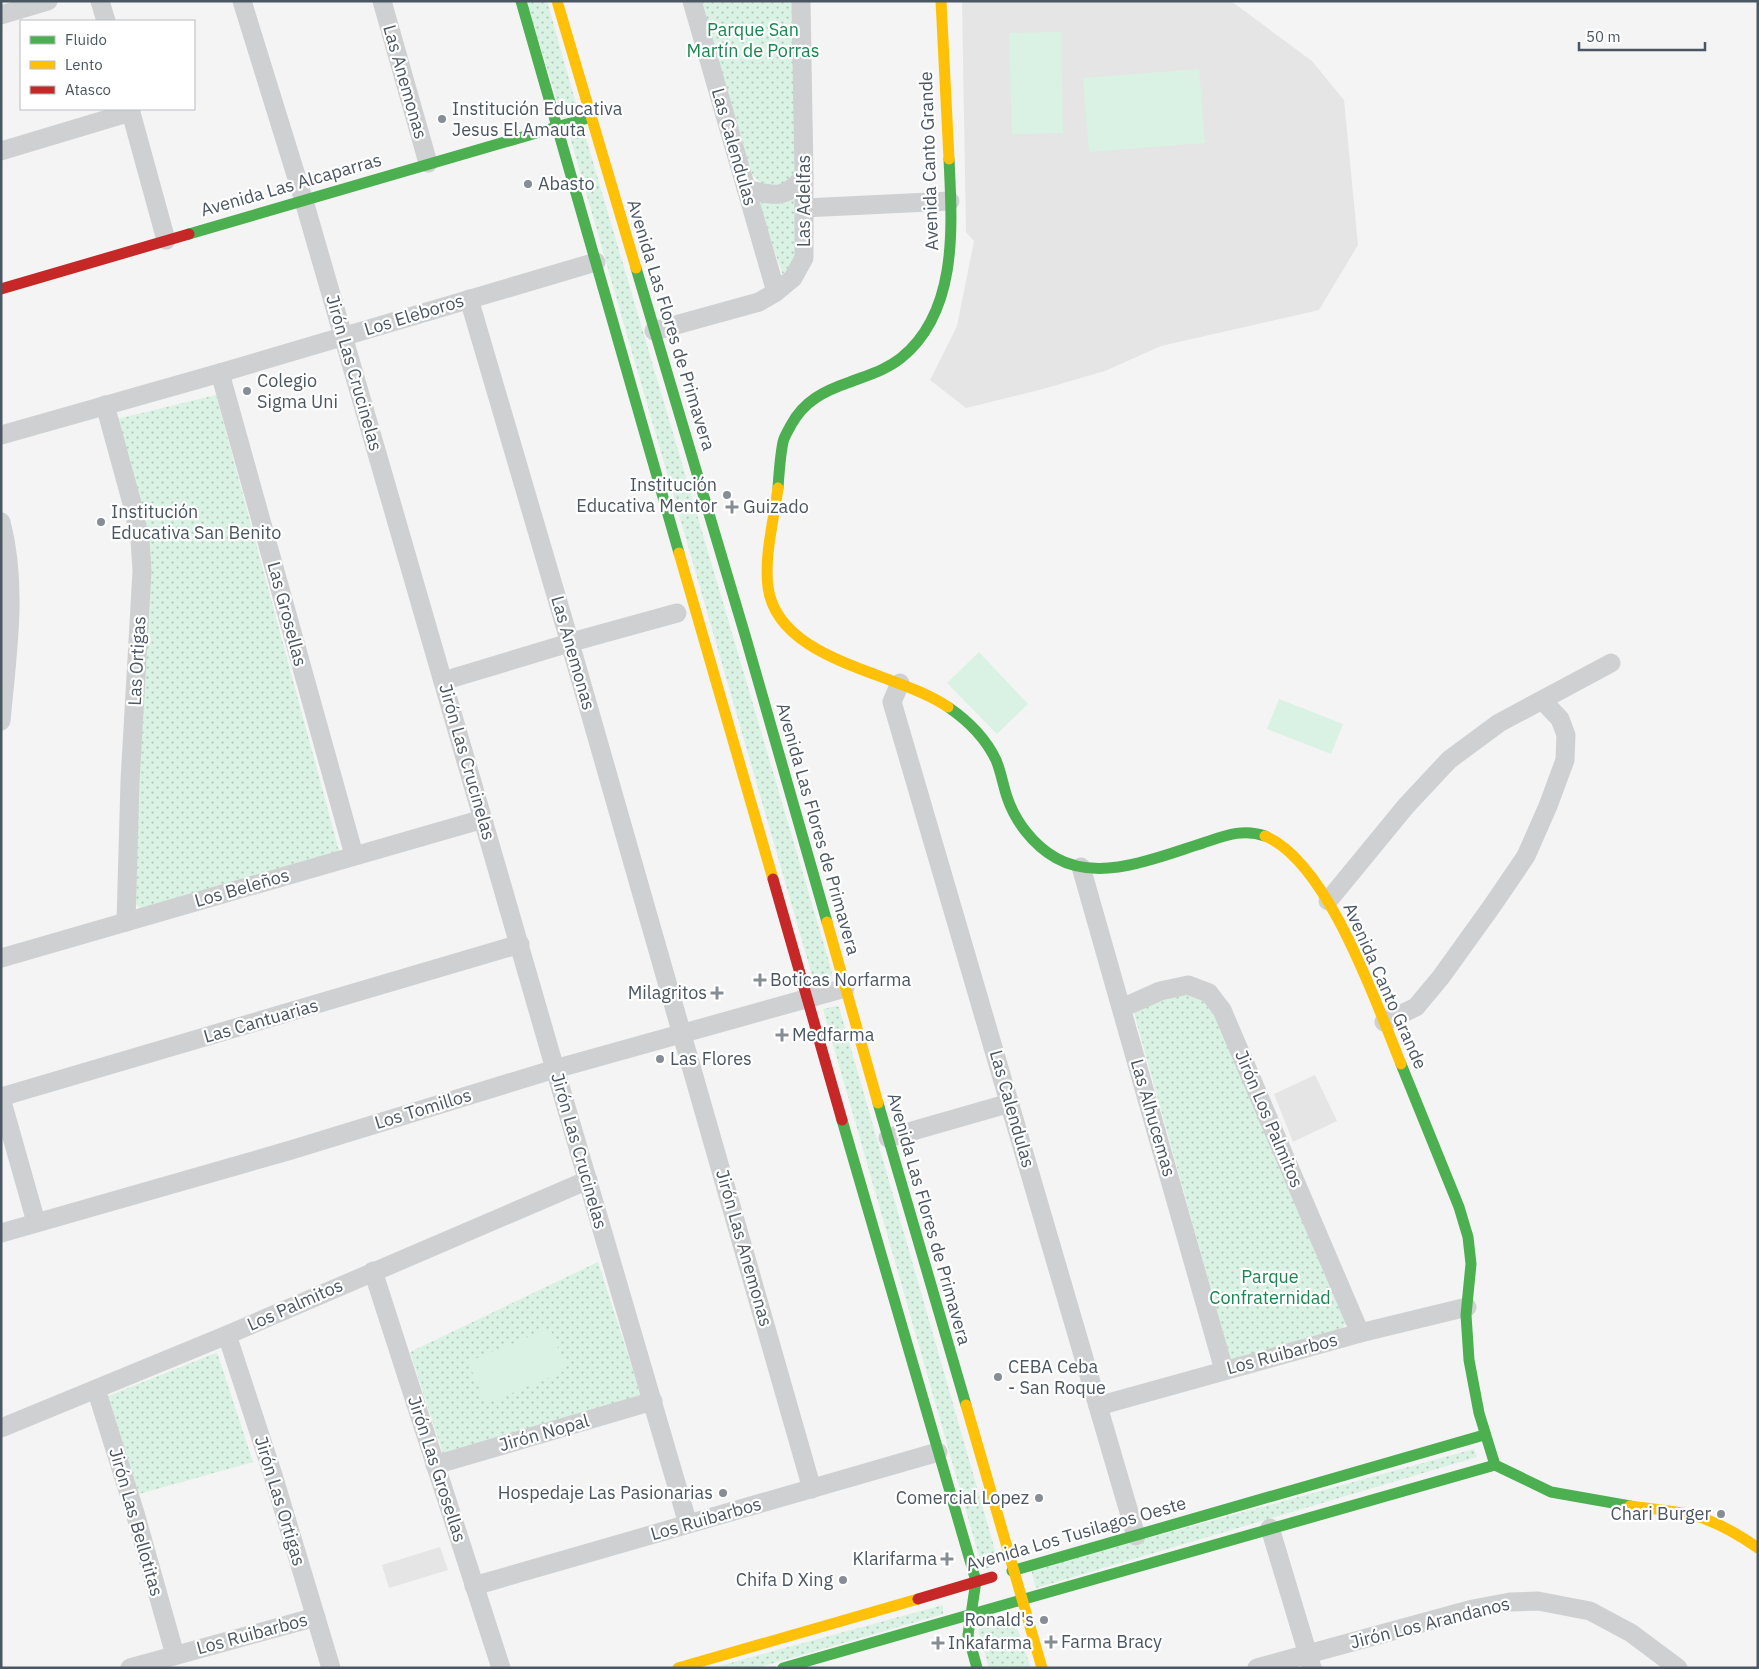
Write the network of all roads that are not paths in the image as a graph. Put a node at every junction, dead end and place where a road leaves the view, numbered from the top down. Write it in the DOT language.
graph roads {
  1 [pos="48,1"];
  2 [pos="100,1"];
  3 [pos="242,1"];
  4 [pos="382,1"];
  5 [pos="521,1"];
  6 [pos="557,1"];
  7 [pos="692,1"];
  8 [pos="801,1"];
  9 [pos="941,1"];
  10 [pos="1,15"];
  11 [pos="106,20"];
  12 [pos="130,110"];
  13 [pos="591,117"];
  14 [pos="558,126"];
  15 [pos="1,151"];
  16 [pos="428,163"];
  17 [pos="804,176"];
  18 [pos="746,189"];
  19 [pos="304,201"];
  20 [pos="950,201"];
  21 [pos="804,208"];
  22 [pos="166,240"];
  23 [pos="596,262"];
  24 [pos="1,289"];
  25 [pos="776,292"];
  26 [pos="469,299"];
  27 [pos="654,331"];
  28 [pos="344,336"];
  29 [pos="220,373"];
  30 [pos="105,405"];
  31 [pos="1,435"];
  32 [pos="1,522"];
  33 [pos="677,613"];
  34 [pos="570,643"];
  35 [pos="1611,663"];
  36 [pos="443,681"];
  37 [pos="900,682"];
  38 [pos="1543,701"];
  39 [pos="1,720"];
  40 [pos="483,819"];
  41 [pos="354,855"];
  42 [pos="1081,867"];
  43 [pos="1328,901"];
  44 [pos="126,922"];
  45 [pos="520,944"];
  46 [pos="1,958"];
  47 [pos="845,988"];
  48 [pos="807,998"];
  49 [pos="675,1008"];
  50 [pos="1122,1008"];
  51 [pos="1384,1022"];
  52 [pos="682,1033"];
  53 [pos="555,1069"];
  54 [pos="1,1098"];
  55 [pos="1010,1103"];
  56 [pos="888,1138"];
  57 [pos="588,1180"];
  58 [pos="36,1222"];
  59 [pos="1,1232"];
  60 [pos="373,1271"];
  61 [pos="1466,1307"];
  62 [pos="1360,1333"];
  63 [pos="227,1335"];
  64 [pos="1224,1370"];
  65 [pos="96,1389"];
  66 [pos="653,1401"];
  67 [pos="1098,1406"];
  68 [pos="1,1428"];
  69 [pos="1484,1434"];
  70 [pos="938,1452"];
  71 [pos="435,1465"];
  72 [pos="1495,1465"];
  73 [pos="812,1489"];
  74 [pos="688,1524"];
  75 [pos="1270,1528"];
  76 [pos="1136,1536"];
  77 [pos="1758,1548"];
  78 [pos="1012,1571"];
  79 [pos="976,1581"];
  80 [pos="474,1586"];
  81 [pos="1021,1600"];
  82 [pos="971,1613"];
  83 [pos="316,1617"];
  84 [pos="175,1655"];
  85 [pos="1310,1660"];
  86 [pos="826,1662"];
  87 [pos="130,1668"];
  88 [pos="331,1668"];
  89 [pos="501,1668"];
  90 [pos="678,1668"];
  91 [pos="783,1668"];
  92 [pos="977,1668"];
  93 [pos="1042,1668"];
  94 [pos="1257,1668"];
  95 [pos="1678,1668"];
  1 -- 10 [label="street"];
  2 -- 11 [label="street"];
  3 -- 19 [label="street, Jirón Las Crucinelas"];
  4 -- 16 [label="street, Las Anemonas"];
  5 -- 14 [label="main road"];
  6 -- 13 [label="main road, Avenida Las Flores de Primavera"];
  7 -- 18 [label="street, Las Calendulas"];
  8 -- 17 [label="street, Las Adelfas"];
  9 -- 20 [label="main road, Avenida Canto Grande"];
  12 -- 15 [label="street"];
  12 -- 22 [label="street"];
  13 -- 14 [label="main road, Avenida Las Alcaparras"];
  13 -- 27 [label="main road, Avenida Las Flores de Primavera"];
  14 -- 16 [label="main road, Avenida Las Alcaparras"];
  14 -- 23 [label="main road"];
  16 -- 19 [label="main road, Avenida Las Alcaparras"];
  17 -- 18 [label="street"];
  17 -- 21 [label="street, Las Adelfas"];
  18 -- 25 [label="street, Las Calendulas"];
  19 -- 22 [label="main road, Avenida Las Alcaparras"];
  19 -- 28 [label="street, Jirón Las Crucinelas"];
  20 -- 21 [label="street"];
  20 -- 37 [label="main road, Avenida Canto Grande"];
  21 -- 25 [label="street, Las Adelfas"];
  22 -- 24 [label="main road, Avenida Las Alcaparras"];
  23 -- 26 [label="street, Los Eleboros"];
  23 -- 48 [label="main road"];
  25 -- 27 [label="street, Las Adelfas"];
  26 -- 28 [label="street, Los Eleboros"];
  26 -- 34 [label="street, Las Anemonas"];
  27 -- 47 [label="main road, Avenida Las Flores de Primavera"];
  28 -- 29 [label="street, Los Eleboros"];
  28 -- 36 [label="street, Jirón Las Crucinelas"];
  29 -- 30 [label="street, Los Eleboros"];
  29 -- 41 [label="street, Las Grosellas"];
  30 -- 31 [label="street, Los Eleboros"];
  30 -- 44 [label="street, Las Ortigas"];
  32 -- 39 [label="street"];
  33 -- 34 [label="street"];
  34 -- 36 [label="street"];
  34 -- 49 [label="street, Las Anemonas"];
  35 -- 38 [label="street"];
  36 -- 40 [label="street, Jirón Las Crucinelas"];
  37 -- 42 [label="main road, Avenida Canto Grande"];
  37 -- 55 [label="street, Las Calendulas"];
  38 -- 43 [label="street"];
  38 -- 51 [label="street"];
  40 -- 41 [label="street, Los Beleños"];
  40 -- 45 [label="street, Jirón Las Crucinelas"];
  41 -- 44 [label="street, Los Beleños"];
  42 -- 43 [label="main road, Avenida Canto Grande"];
  42 -- 50 [label="street, Las Alhucemas"];
  43 -- 51 [label="main road, Avenida Canto Grande"];
  44 -- 46 [label="street, Los Beleños"];
  45 -- 53 [label="street, Jirón Las Crucinelas"];
  45 -- 54 [label="street, Las Cantuarias"];
  47 -- 48 [label="street, Los Tomillos"];
  47 -- 56 [label="main road, Avenida Las Flores de Primavera"];
  48 -- 52 [label="street, Los Tomillos"];
  48 -- 70 [label="main road"];
  49 -- 52 [label="street, Jirón Las Anemonas"];
  50 -- 62 [label="street, Jirón Los Palmitos"];
  50 -- 64 [label="street, Las Alhucemas"];
  51 -- 61 [label="main road, Avenida Canto Grande"];
  52 -- 53 [label="street, Los Tomillos"];
  52 -- 73 [label="street, Jirón Las Anemonas"];
  53 -- 57 [label="street, Jirón Las Crucinelas"];
  53 -- 58 [label="street, Los Tomillos"];
  54 -- 58 [label="street"];
  55 -- 56 [label="street"];
  55 -- 67 [label="street, Las Calendulas"];
  56 -- 78 [label="main road, Avenida Las Flores de Primavera"];
  57 -- 60 [label="street, Los Palmitos"];
  57 -- 66 [label="street, Jirón Las Crucinelas"];
  58 -- 59 [label="street, Los Tomillos"];
  60 -- 63 [label="street, Los Palmitos"];
  60 -- 71 [label="street, Jirón Las Grosellas"];
  61 -- 62 [label="street, Los Ruibarbos"];
  61 -- 69 [label="main road, Avenida Canto Grande"];
  62 -- 64 [label="street, Los Ruibarbos"];
  63 -- 65 [label="street, Los Palmitos"];
  63 -- 83 [label="street, Jirón Las Ortigas"];
  64 -- 67 [label="street, Los Ruibarbos"];
  65 -- 68 [label="street, Los Palmitos"];
  65 -- 84 [label="street, Jirón Las Bellotitas"];
  66 -- 71 [label="street, Jirón Nopal"];
  66 -- 74 [label="street, Jirón Las Crucinelas"];
  67 -- 76 [label="street, Las Calendulas"];
  69 -- 72 [label="main road, Avenida Canto Grande"];
  69 -- 76 [label="main road, Avenida Los Tusilagos Oeste"];
  70 -- 73 [label="street, Los Ruibarbos"];
  70 -- 79 [label="main road"];
  71 -- 80 [label="street, Jirón Las Grosellas"];
  72 -- 75 [label="main road"];
  72 -- 77 [label="main road"];
  73 -- 74 [label="street, Los Ruibarbos"];
  74 -- 80 [label="street, Los Ruibarbos"];
  75 -- 81 [label="main road"];
  75 -- 85 [label="street"];
  76 -- 78 [label="main road, Avenida Los Tusilagos Oeste"];
  78 -- 79 [label="main road, Avenida Los Tusilagos Oeste"];
  78 -- 81 [label="main road, Avenida Las Flores de Primavera"];
  79 -- 82 [label="main road"];
  79 -- 90 [label="main road, Avenida Los Tusilagos Oeste"];
  80 -- 89 [label="street, Jirón Las Grosellas"];
  81 -- 82 [label="main road"];
  81 -- 93 [label="main road, Avenida Las Flores de Primavera"];
  82 -- 86 [label="main road"];
  82 -- 92 [label="main road"];
  83 -- 84 [label="street, Los Ruibarbos"];
  83 -- 88 [label="street, Jirón Las Ortigas"];
  84 -- 87 [label="street, Los Ruibarbos"];
  85 -- 94 [label="street, Jirón Los Arandanos"];
  85 -- 95 [label="street, Jirón Los Arandanos"];
  86 -- 91 [label="main road"];
}
